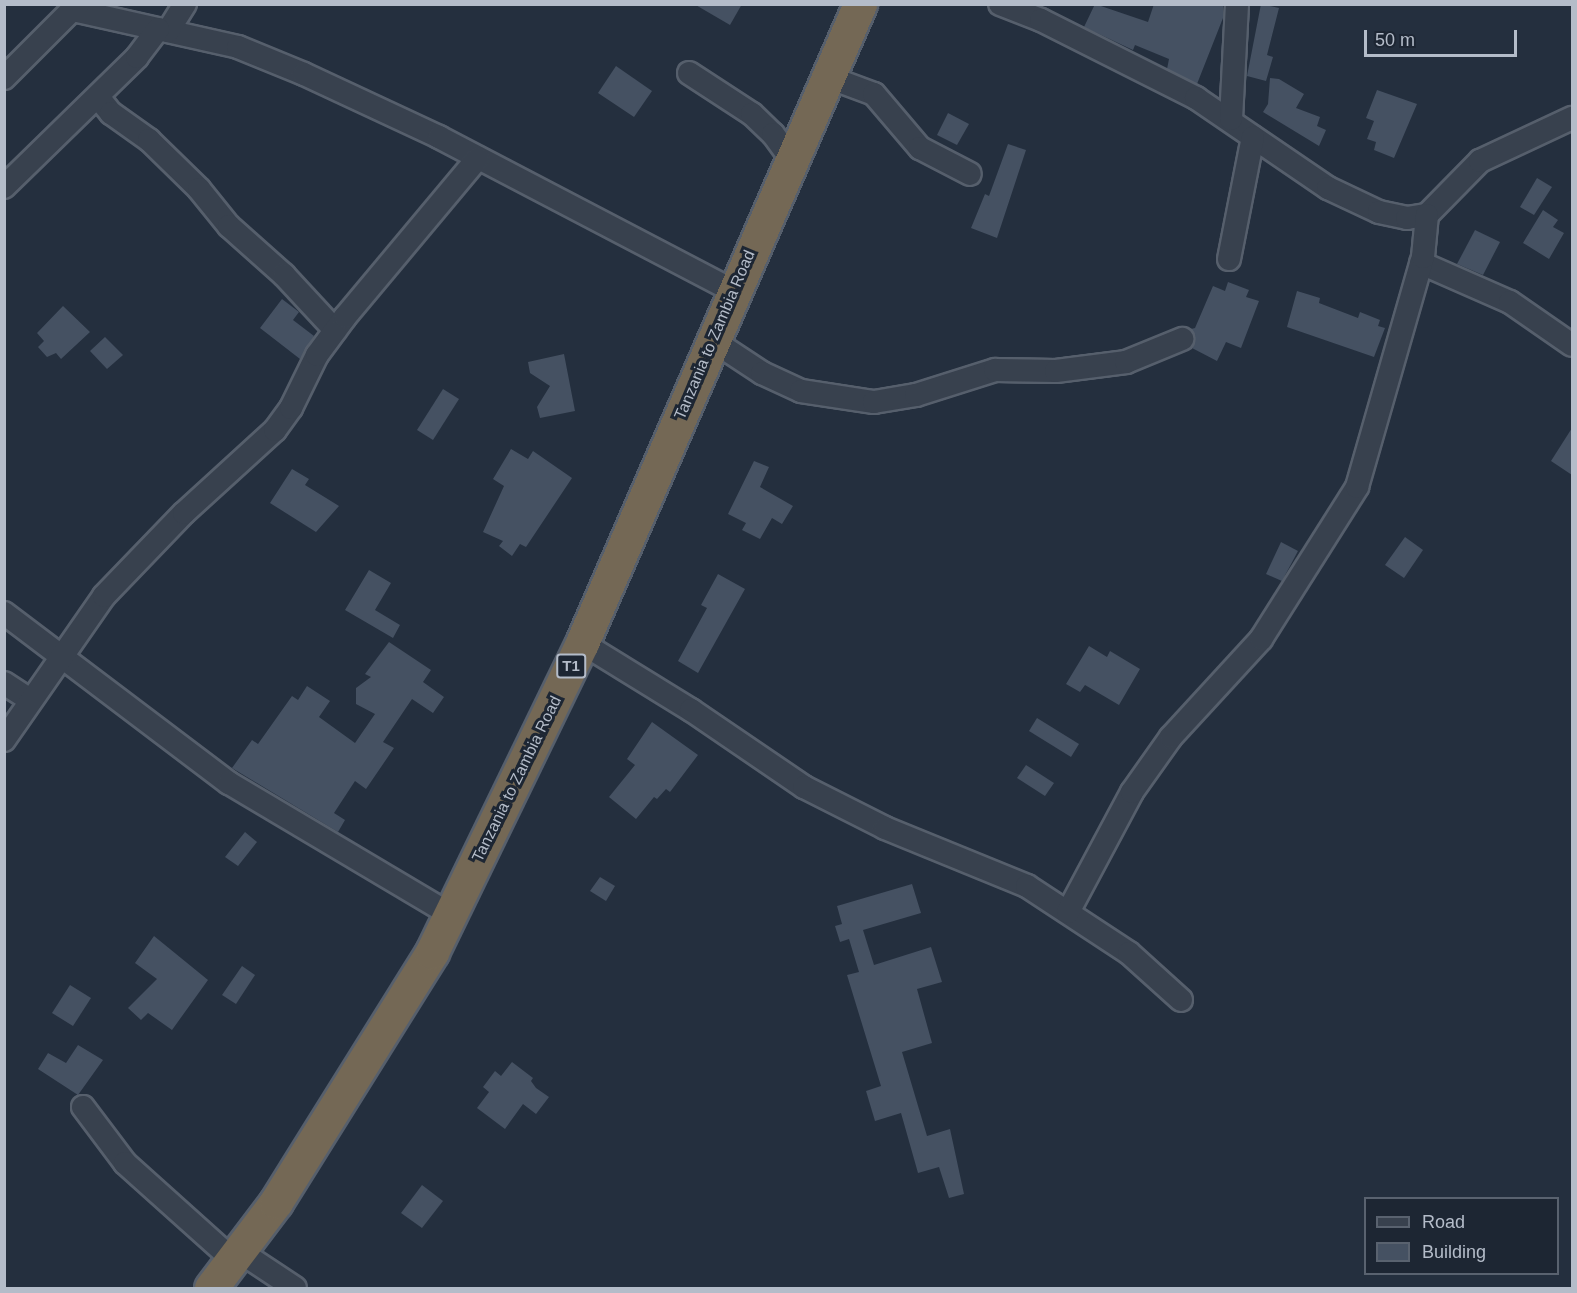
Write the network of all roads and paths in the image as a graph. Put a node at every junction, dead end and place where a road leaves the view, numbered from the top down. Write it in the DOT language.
graph roads {
  1 [pos="185,4"];
  2 [pos="860,4"];
  3 [pos="1000,4"];
  4 [pos="1237,4"];
  5 [pos="76,7"];
  6 [pos="163,30"];
  7 [pos="689,73"];
  8 [pos="828,77"];
  9 [pos="4,78"];
  10 [pos="98,97"];
  11 [pos="1572,118"];
  12 [pos="1231,119"];
  13 [pos="1253,137"];
  14 [pos="478,158"];
  15 [pos="792,160"];
  16 [pos="970,174"];
  17 [pos="4,187"];
  18 [pos="1427,215"];
  19 [pos="1229,259"];
  20 [pos="1420,263"];
  21 [pos="733,291"];
  22 [pos="335,330"];
  23 [pos="1182,339"];
  24 [pos="712,340"];
  25 [pos="1572,345"];
  26 [pos="4,613"];
  27 [pos="582,643"];
  28 [pos="61,656"];
  29 [pos="4,683"];
  30 [pos="30,700"];
  31 [pos="4,740"];
  32 [pos="1068,912"];
  33 [pos="451,915"];
  34 [pos="1181,1000"];
  35 [pos="83,1107"];
  36 [pos="236,1255"];
  37 [pos="211,1288"];
  38 [pos="295,1288"];
  1 -- 6 [label="street"];
  2 -- 8 [label="highway, Tanzania to Zambia Road / T1"];
  3 -- 12 [label="street"];
  4 -- 12 [label="street"];
  5 -- 6 [label="street"];
  5 -- 9 [label="street"];
  6 -- 10 [label="street"];
  6 -- 14 [label="street"];
  7 -- 15 [label="street"];
  8 -- 15 [label="highway, Tanzania to Zambia Road / T1"];
  8 -- 16 [label="street"];
  10 -- 17 [label="street"];
  10 -- 22 [label="street"];
  11 -- 18 [label="street"];
  12 -- 13 [label="street"];
  13 -- 18 [label="street"];
  13 -- 19 [label="street"];
  14 -- 21 [label="street"];
  14 -- 22 [label="street"];
  15 -- 21 [label="highway, Tanzania to Zambia Road / T1"];
  18 -- 20 [label="street"];
  20 -- 25 [label="street"];
  20 -- 32 [label="street"];
  21 -- 24 [label="highway, Tanzania to Zambia Road / T1"];
  22 -- 28 [label="street"];
  23 -- 24 [label="street"];
  24 -- 27 [label="highway, Tanzania to Zambia Road / T1"];
  26 -- 28 [label="street"];
  27 -- 32 [label="street"];
  27 -- 33 [label="highway, Tanzania to Zambia Road / T1"];
  28 -- 30 [label="street"];
  28 -- 33 [label="street"];
  29 -- 30 [label="street"];
  30 -- 31 [label="street"];
  32 -- 34 [label="street"];
  33 -- 36 [label="highway, Tanzania to Zambia Road / T1"];
  35 -- 36 [label="street"];
  36 -- 37 [label="highway, Tanzania to Zambia Road / T1"];
  36 -- 38 [label="street"];
}
